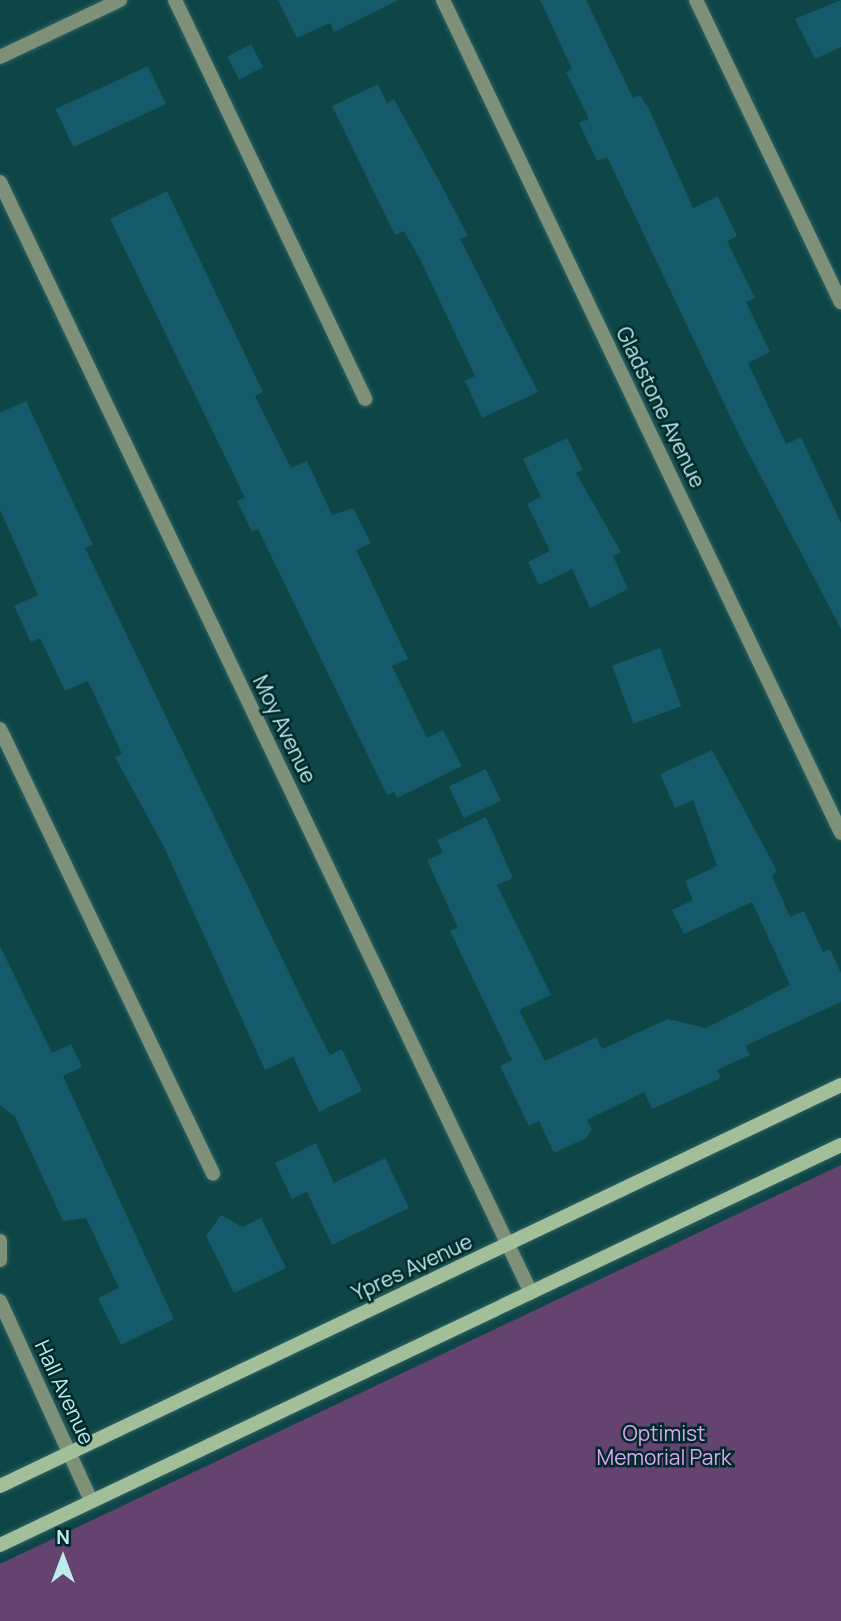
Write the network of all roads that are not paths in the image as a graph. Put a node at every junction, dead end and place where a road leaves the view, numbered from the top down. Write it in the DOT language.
graph roads {
  1 [pos="120,0"];
  2 [pos="175,0"];
  3 [pos="443,0"];
  4 [pos="696,0"];
  5 [pos="0,57"];
  6 [pos="0,182"];
  7 [pos="841,302"];
  8 [pos="365,400"];
  9 [pos="0,729"];
  10 [pos="841,833"];
  11 [pos="841,1085"];
  12 [pos="841,1145"];
  13 [pos="213,1174"];
  14 [pos="0,1241"];
  15 [pos="508,1244"];
  16 [pos="0,1260"];
  17 [pos="531,1293"];
  18 [pos="0,1301"];
  19 [pos="70,1453"];
  20 [pos="0,1486"];
  21 [pos="91,1501"];
  22 [pos="0,1545"];
  1 -- 5 [label="street"];
  2 -- 8 [label="street"];
  3 -- 10 [label="street, Gladstone Avenue"];
  4 -- 7 [label="street"];
  6 -- 15 [label="street, Moy Avenue"];
  9 -- 13 [label="street"];
  11 -- 15 [label="main road, Ypres Avenue"];
  12 -- 17 [label="main road"];
  14 -- 16 [label="street"];
  15 -- 17 [label="street, Moy Avenue"];
  15 -- 19 [label="main road, Ypres Avenue"];
  17 -- 21 [label="main road"];
  18 -- 19 [label="street, Hall Avenue"];
  19 -- 20 [label="main road, Ypres Avenue"];
  19 -- 21 [label="street, Hall Avenue"];
  21 -- 22 [label="main road"];
}
